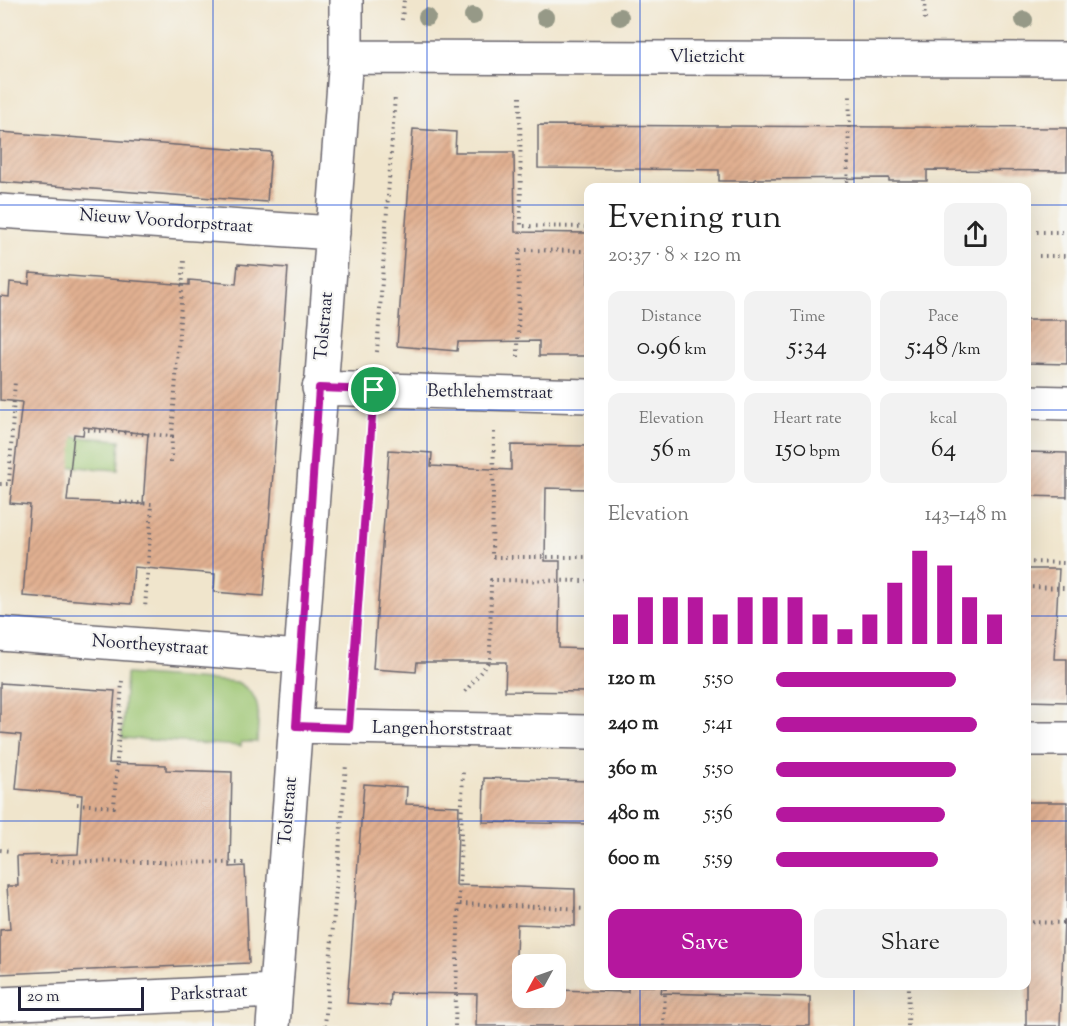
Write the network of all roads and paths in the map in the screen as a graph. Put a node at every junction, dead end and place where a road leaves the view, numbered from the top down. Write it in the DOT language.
graph roads {
  1 [pos="346,0"];
  2 [pos="346,57"];
  3 [pos="399,57"];
  4 [pos="851,57"];
  5 [pos="520,59"];
  6 [pos="1067,59"];
  7 [pos="847,183"];
  8 [pos="0,211"];
  9 [pos="187,224"];
  10 [pos="584,227"];
  11 [pos="1037,232"];
  12 [pos="1067,232"];
  13 [pos="333,233"];
  14 [pos="584,251"];
  15 [pos="1039,256"];
  16 [pos="1067,256"];
  17 [pos="15,380"];
  18 [pos="319,388"];
  19 [pos="374,390"];
  20 [pos="495,394"];
  21 [pos="584,396"];
  22 [pos="1031,402"];
  23 [pos="1067,403"];
  24 [pos="88,430"];
  25 [pos="172,436"];
  26 [pos="171,462"];
  27 [pos="0,484"];
  28 [pos="120,502"];
  29 [pos="584,557"];
  30 [pos="1031,562"];
  31 [pos="1067,563"];
  32 [pos="1031,587"];
  33 [pos="1067,588"];
  34 [pos="0,634"];
  35 [pos="133,645"];
  36 [pos="300,657"];
  37 [pos="296,726"];
  38 [pos="349,728"];
  39 [pos="584,732"];
  40 [pos="1031,739"];
  41 [pos="1067,739"];
  42 [pos="76,804"];
  43 [pos="0,850"];
  44 [pos="11,851"];
  45 [pos="50,861"];
  46 [pos="285,863"];
  47 [pos="460,904"];
  48 [pos="584,909"];
  49 [pos="1031,922"];
  50 [pos="1067,922"];
  51 [pos="665,990"];
  52 [pos="909,990"];
  53 [pos="274,991"];
  54 [pos="0,1004"];
  55 [pos="273,1026"];
  56 [pos="325,1026"];
  57 [pos="664,1026"];
  58 [pos="908,1026"];
  1 -- 2 [label="street, Tolstraat"];
  2 -- 3 [label="street, Vlietzicht"];
  2 -- 13 [label="street, Tolstraat"];
  3 -- 5 [label="street, Vlietzicht"];
  3 -- 19 [label="path"];
  4 -- 5 [label="street, Vlietzicht"];
  4 -- 6 [label="street, Vlietzicht"];
  4 -- 7 [label="path"];
  5 -- 10 [label="path"];
  8 -- 9 [label="street, Nieuw Voordorpstraat"];
  9 -- 13 [label="street, Nieuw Voordorpstraat"];
  9 -- 25 [label="path"];
  11 -- 12 [label="path"];
  13 -- 18 [label="street, Tolstraat"];
  14 -- 20 [label="path"];
  15 -- 16 [label="path"];
  17 -- 27 [label="path"];
  18 -- 19 [label="street, Bethlehemstraat"];
  18 -- 36 [label="street, Tolstraat"];
  19 -- 20 [label="street, Bethlehemstraat"];
  19 -- 38 [label="path"];
  20 -- 21 [label="street, Bethlehemstraat"];
  20 -- 29 [label="path"];
  22 -- 23 [label="street"];
  24 -- 25 [label="path"];
  25 -- 26 [label="path"];
  28 -- 35 [label="path"];
  30 -- 31 [label="path"];
  32 -- 33 [label="path"];
  34 -- 35 [label="street, Noortheystraat"];
  35 -- 36 [label="street, Noortheystraat"];
  35 -- 42 [label="path"];
  36 -- 37 [label="street, Tolstraat"];
  37 -- 38 [label="street, Langenhorststraat"];
  37 -- 46 [label="street, Tolstraat"];
  38 -- 39 [label="street, Langenhorststraat"];
  38 -- 56 [label="path"];
  40 -- 41 [label="street"];
  43 -- 44 [label="path"];
  45 -- 46 [label="path"];
  46 -- 53 [label="street, Tolstraat"];
  47 -- 48 [label="path"];
  49 -- 50 [label="path"];
  51 -- 57 [label="path"];
  52 -- 58 [label="path"];
  53 -- 54 [label="street, Parkstraat"];
  53 -- 55 [label="street, Tolstraat"];
}
